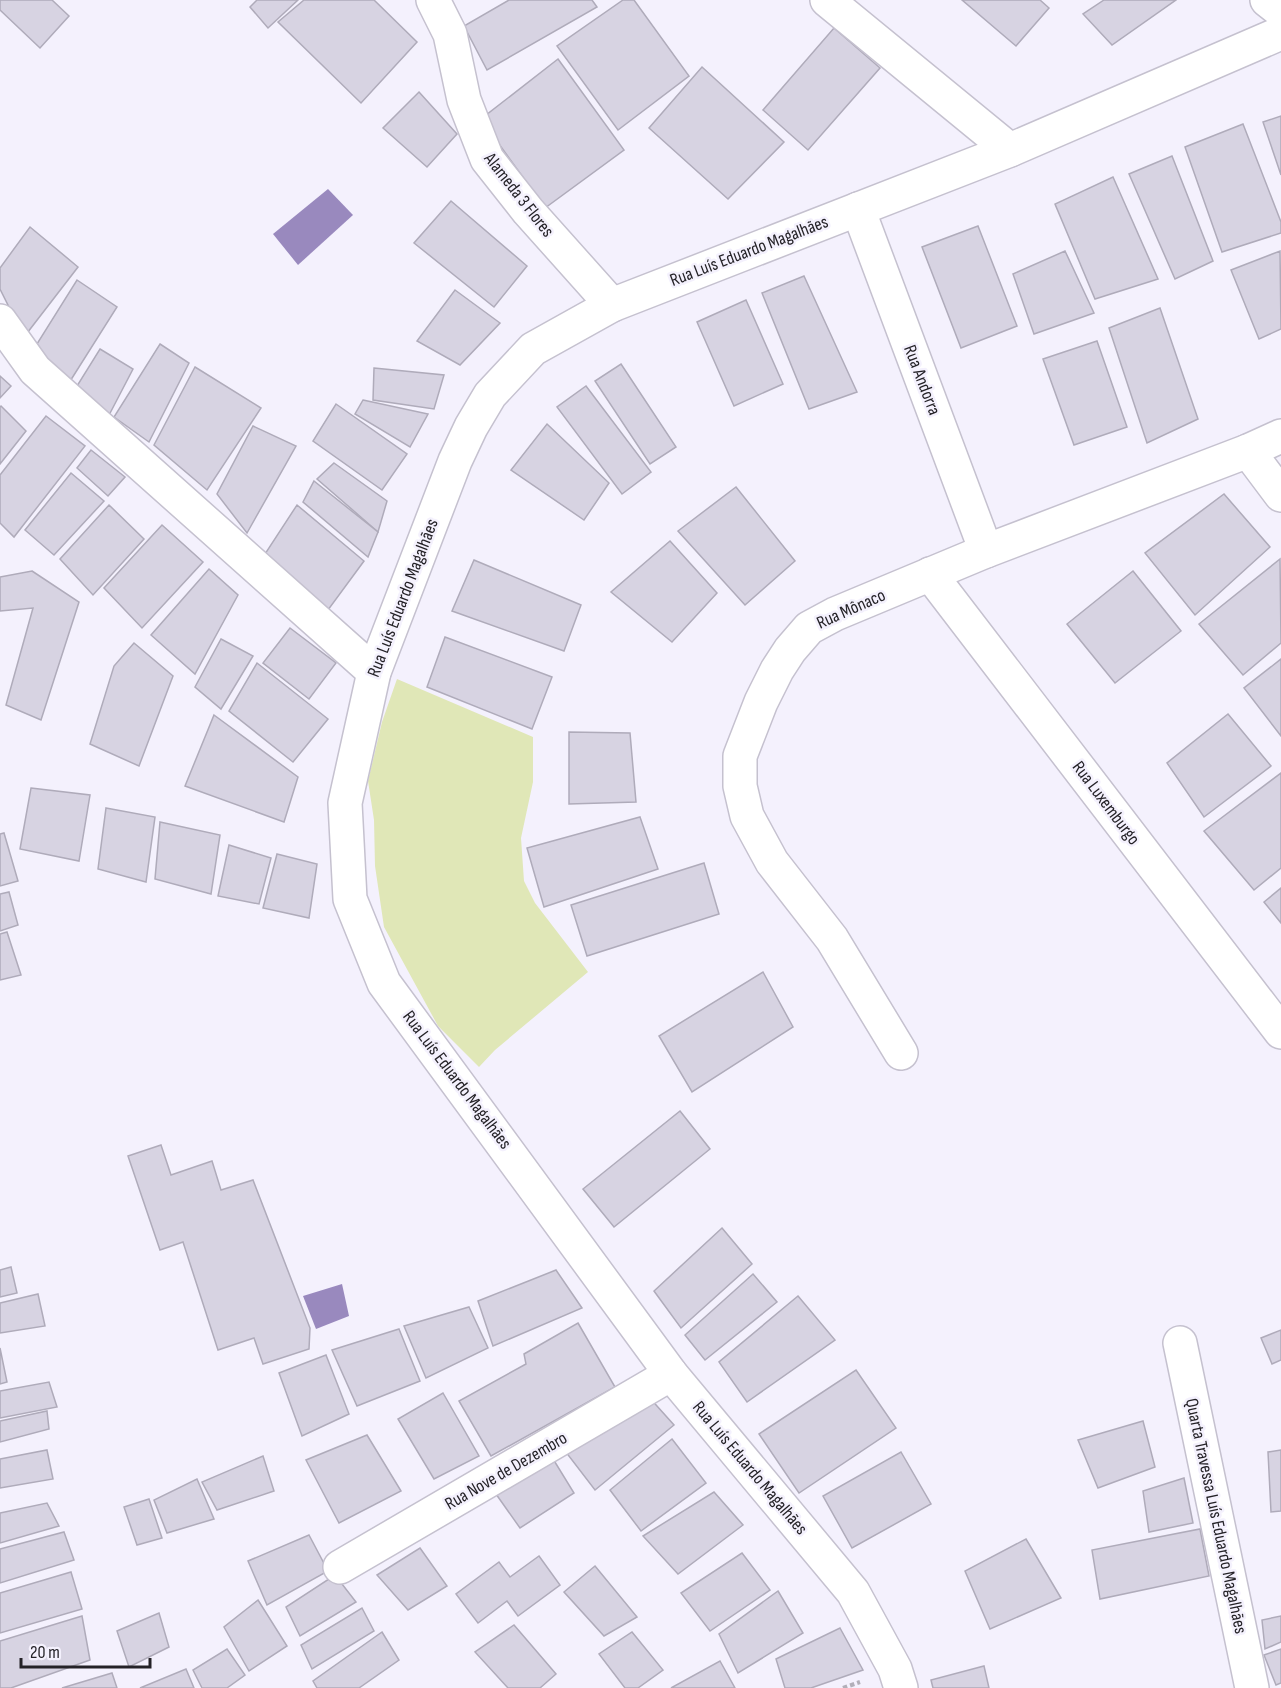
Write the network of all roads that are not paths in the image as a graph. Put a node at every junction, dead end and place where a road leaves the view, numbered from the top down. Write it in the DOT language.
graph roads {
  1 [pos="433,0"];
  2 [pos="827,0"];
  3 [pos="1267,0"];
  4 [pos="1281,11"];
  5 [pos="1281,33"];
  6 [pos="1010,150"];
  7 [pos="858,209"];
  8 [pos="612,305"];
  9 [pos="0,321"];
  10 [pos="1281,436"];
  11 [pos="1248,451"];
  12 [pos="1281,495"];
  13 [pos="986,551"];
  14 [pos="930,574"];
  15 [pos="374,672"];
  16 [pos="1281,1032"];
  17 [pos="900,1053"];
  18 [pos="1180,1343"];
  19 [pos="671,1374"];
  20 [pos="340,1567"];
  21 [pos="901,1688"];
  22 [pos="1251,1688"];
  1 -- 8 [label="street, Alameda 3 Flores"];
  2 -- 6 [label="street"];
  3 -- 4 [label="street"];
  5 -- 6 [label="street, Rua Luís Eduardo Magalhães"];
  6 -- 7 [label="street, Rua Luís Eduardo Magalhães"];
  7 -- 8 [label="street, Rua Luís Eduardo Magalhães"];
  7 -- 13 [label="street, Rua Andorra"];
  8 -- 15 [label="street, Rua Luís Eduardo Magalhães"];
  9 -- 15 [label="street"];
  10 -- 11 [label="street, Rua Mônaco"];
  11 -- 12 [label="street"];
  11 -- 13 [label="street, Rua Mônaco"];
  13 -- 14 [label="street, Rua Mônaco"];
  14 -- 16 [label="street, Rua Luxemburgo"];
  14 -- 17 [label="street, Rua Mônaco"];
  15 -- 19 [label="street, Rua Luís Eduardo Magalhães"];
  18 -- 22 [label="street, Quarta Travessa Luís Eduardo Magalhães"];
  19 -- 20 [label="street, Rua Nove de Dezembro"];
  19 -- 21 [label="street, Rua Luís Eduardo Magalhães"];
}
